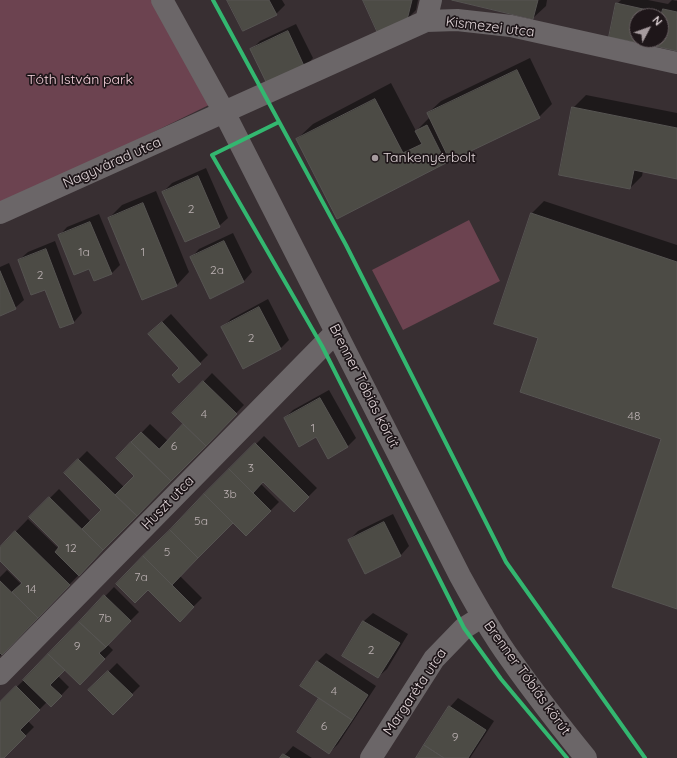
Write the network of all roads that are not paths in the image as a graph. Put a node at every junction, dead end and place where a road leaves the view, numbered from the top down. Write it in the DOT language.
graph roads {
  1 [pos="162,0"];
  2 [pos="432,0"];
  3 [pos="426,21"];
  4 [pos="677,63"];
  5 [pos="224,112"];
  6 [pos="0,213"];
  7 [pos="336,332"];
  8 [pos="483,616"];
  9 [pos="0,674"];
  10 [pos="371,758"];
  11 [pos="586,758"];
  1 -- 5 [label="street, Brenner Tóbiás körút"];
  2 -- 3 [label="street"];
  3 -- 4 [label="street, Kismezei utca"];
  3 -- 5 [label="street, Kismezei utca"];
  5 -- 6 [label="street, Nagyvárad utca"];
  5 -- 7 [label="street, Brenner Tóbiás körút"];
  7 -- 8 [label="street, Brenner Tóbiás körút"];
  7 -- 9 [label="street, Huszt utca"];
  8 -- 10 [label="street, Margaréta utca"];
  8 -- 11 [label="street, Brenner Tóbiás körút"];
}
